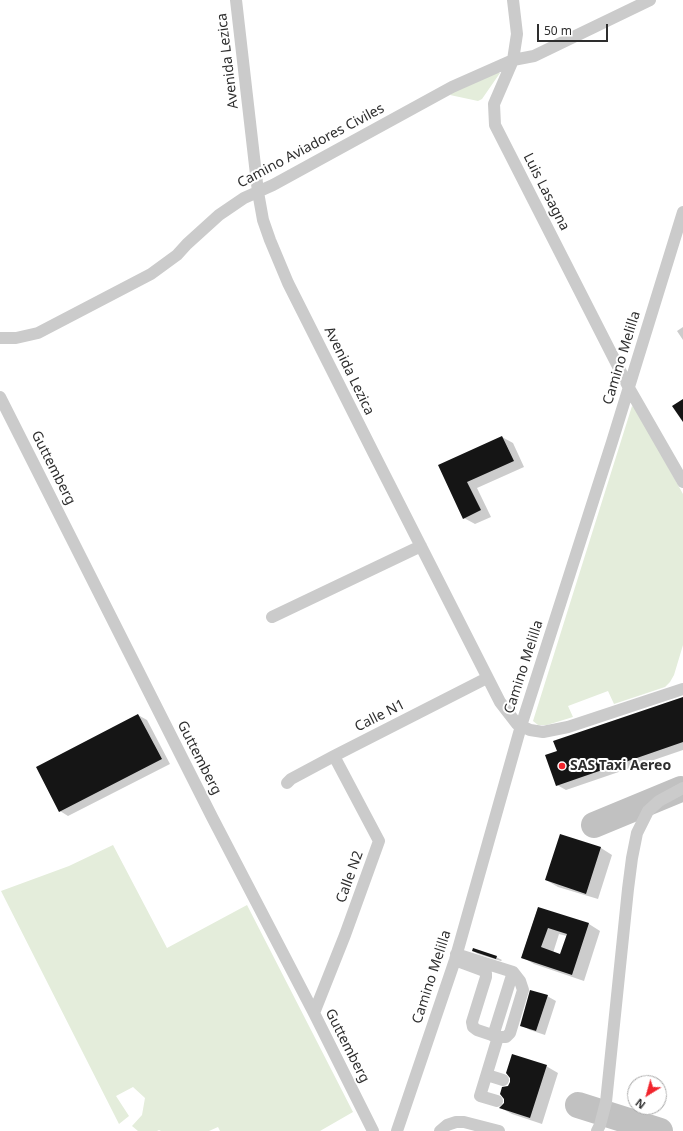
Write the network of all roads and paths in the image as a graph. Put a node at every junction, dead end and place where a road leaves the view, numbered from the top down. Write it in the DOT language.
graph roads {
  1 [pos="236,0"];
  2 [pos="513,0"];
  3 [pos="650,0"];
  4 [pos="513,60"];
  5 [pos="258,192"];
  6 [pos="683,212"];
  7 [pos="0,338"];
  8 [pos="629,388"];
  9 [pos="0,397"];
  10 [pos="683,482"];
  11 [pos="421,546"];
  12 [pos="272,617"];
  13 [pos="487,678"];
  14 [pos="683,689"];
  15 [pos="521,726"];
  16 [pos="334,756"];
  17 [pos="287,783"];
  18 [pos="683,788"];
  19 [pos="455,957"];
  20 [pos="484,966"];
  21 [pos="314,1013"];
  22 [pos="496,1036"];
  23 [pos="486,1075"];
  24 [pos="503,1080"];
  25 [pos="497,1101"];
  26 [pos="373,1131"];
  27 [pos="397,1131"];
  28 [pos="440,1131"];
  29 [pos="499,1131"];
  30 [pos="597,1131"];
  1 -- 5 [label="street, Avenida Lezica"];
  2 -- 4 [label="street, Luis Lasagna"];
  3 -- 4 [label="street, Camino Aviadores Civiles"];
  4 -- 5 [label="street, Camino Aviadores Civiles"];
  4 -- 8 [label="street, Luis Lasagna"];
  5 -- 7 [label="street, Camino Aviadores Civiles"];
  5 -- 11 [label="street, Avenida Lezica"];
  6 -- 8 [label="street, Camino Melilla"];
  8 -- 10 [label="street, Luis Lasagna"];
  8 -- 15 [label="street, Camino Melilla"];
  9 -- 21 [label="street, Guttemberg"];
  11 -- 12 [label="street"];
  11 -- 13 [label="street, Avenida Lezica"];
  13 -- 15 [label="street, Avenida Lezica"];
  13 -- 16 [label="street, Calle N1"];
  14 -- 15 [label="street"];
  15 -- 19 [label="street, Camino Melilla"];
  16 -- 17 [label="street, Calle N1"];
  16 -- 21 [label="street, Calle N2"];
  18 -- 30 [label="street"];
  19 -- 20 [label="street"];
  19 -- 27 [label="street, Camino Melilla"];
  20 -- 22 [label="street"];
  20 -- 22 [label="street"];
  21 -- 26 [label="street, Guttemberg"];
  22 -- 23 [label="street"];
  23 -- 24 [label="street"];
  23 -- 25 [label="street"];
  28 -- 29 [label="street"];
}
